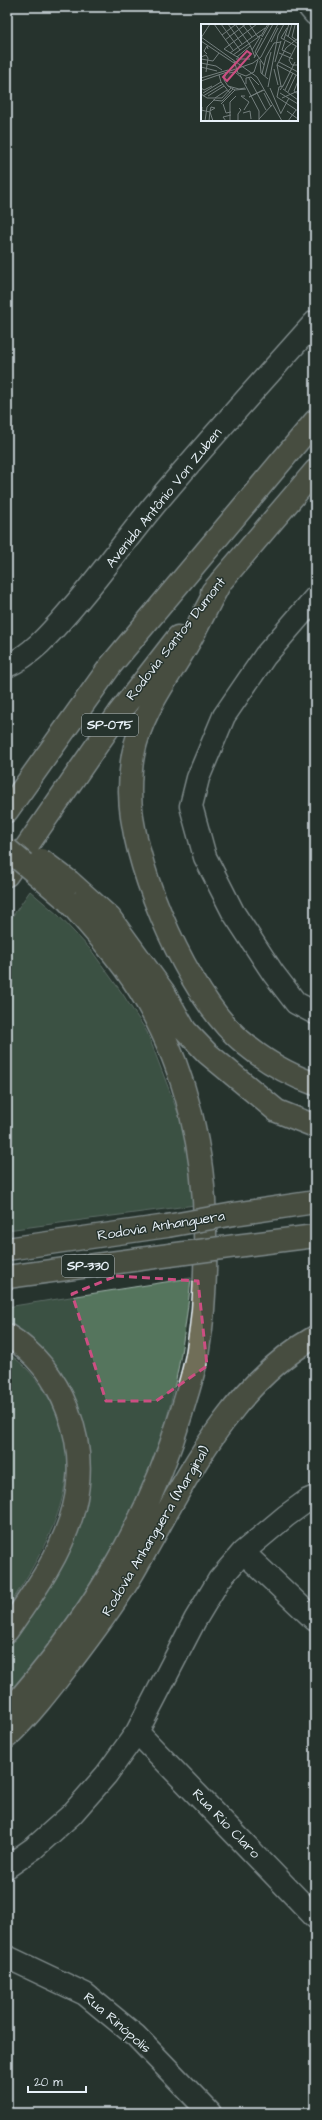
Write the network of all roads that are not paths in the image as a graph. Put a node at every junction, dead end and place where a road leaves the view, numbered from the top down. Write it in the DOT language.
graph roads {
  1 [pos="309,7"];
  2 [pos="315,14"];
  3 [pos="315,322"];
  4 [pos="315,421"];
  5 [pos="315,471"];
  6 [pos="221,581"];
  7 [pos="315,598"];
  8 [pos="7,666"];
  9 [pos="7,811"];
  10 [pos="7,841"];
  11 [pos="7,848"];
  12 [pos="7,875"];
  13 [pos="69,892"];
  14 [pos="315,1013"];
  15 [pos="315,1084"];
  16 [pos="315,1126"];
  17 [pos="315,1202"];
  18 [pos="315,1236"];
  19 [pos="7,1249"];
  20 [pos="7,1277"];
  21 [pos="7,1335"];
  22 [pos="315,1337"];
  23 [pos="315,1497"];
  24 [pos="244,1552"];
  25 [pos="315,1620"];
  26 [pos="7,1631"];
  27 [pos="7,1713"];
  28 [pos="137,1732"];
  29 [pos="7,1737"];
  30 [pos="7,1867"];
  31 [pos="315,1917"];
  32 [pos="7,1958"];
  33 [pos="210,2113"];
  1 -- 2 [label="street"];
  3 -- 8 [label="street, Avenida Antônio Von Zuben"];
  4 -- 9 [label="highway, SP-075"];
  5 -- 6 [label="highway, Rodovia Santos Dumont / SP-075"];
  6 -- 12 [label="highway, Rodovia Santos Dumont / SP-075"];
  6 -- 15 [label="highway"];
  7 -- 14 [label="street"];
  10 -- 13 [label="highway, bridge"];
  11 -- 13 [label="highway, bridge"];
  13 -- 16 [label="highway"];
  13 -- 27 [label="highway"];
  17 -- 19 [label="highway, Rodovia Anhanguera / SP-330, bridge"];
  18 -- 20 [label="highway, Rodovia Anhanguera / SP-330, bridge"];
  21 -- 26 [label="highway"];
  22 -- 29 [label="highway, Rodovia Anhanguera (Marginal)"];
  23 -- 24 [label="street"];
  24 -- 25 [label="street"];
  24 -- 28 [label="street"];
  28 -- 30 [label="street"];
  28 -- 31 [label="street, Rua Rio Claro"];
  32 -- 33 [label="street, Rua Rinópolis"];
}
